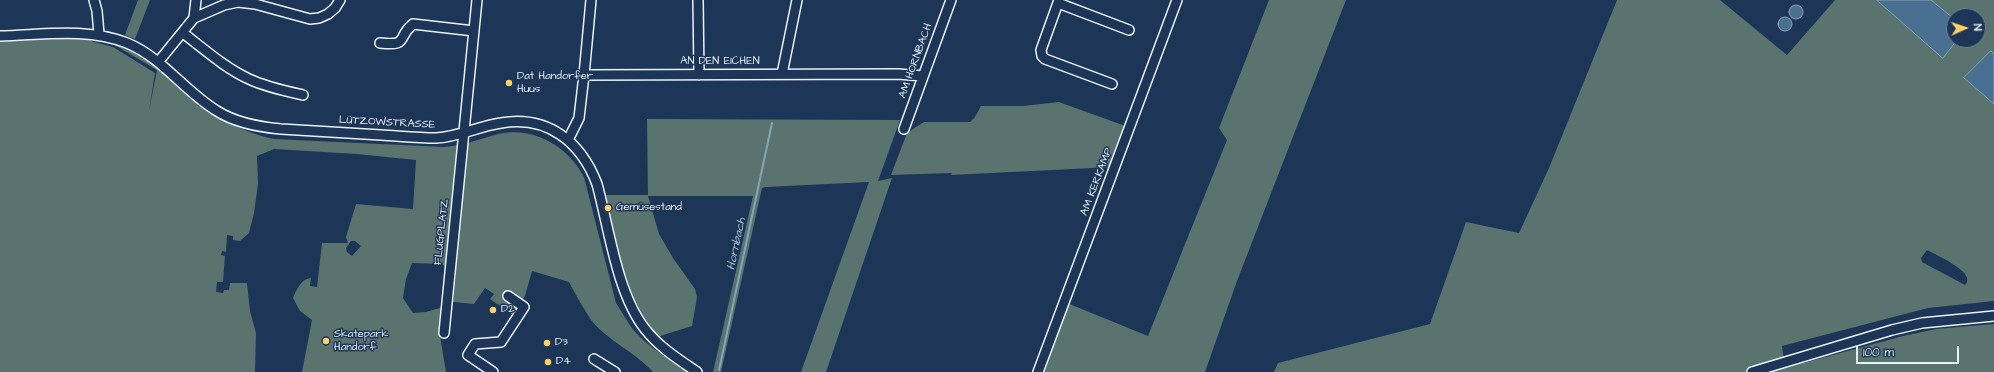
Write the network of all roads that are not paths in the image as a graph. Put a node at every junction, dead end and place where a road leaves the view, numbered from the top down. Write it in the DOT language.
graph roads {
  1 [pos="94,0"];
  2 [pos="196,0"];
  3 [pos="340,0"];
  4 [pos="477,0"];
  5 [pos="591,0"];
  6 [pos="698,0"];
  7 [pos="797,0"];
  8 [pos="951,0"];
  9 [pos="1177,0"];
  10 [pos="1059,2"];
  11 [pos="194,18"];
  12 [pos="1129,30"];
  13 [pos="474,32"];
  14 [pos="182,33"];
  15 [pos="99,34"];
  16 [pos="0,36"];
  17 [pos="380,43"];
  18 [pos="159,61"];
  19 [pos="782,74"];
  20 [pos="584,75"];
  21 [pos="699,75"];
  22 [pos="923,76"];
  23 [pos="1112,84"];
  24 [pos="303,95"];
  25 [pos="904,130"];
  26 [pos="464,133"];
  27 [pos="568,140"];
  28 [pos="508,296"];
  29 [pos="1994,316"];
  30 [pos="444,333"];
  31 [pos="594,359"];
  32 [pos="1773,369"];
  33 [pos="493,372"];
  34 [pos="615,372"];
  35 [pos="697,372"];
  36 [pos="1038,372"];
  37 [pos="1752,372"];
  1 -- 15 [label="street"];
  2 -- 11 [label="street"];
  3 -- 11 [label="street"];
  4 -- 13 [label="street, FLUGPLATZ"];
  5 -- 20 [label="street"];
  6 -- 21 [label="street"];
  7 -- 19 [label="street"];
  8 -- 22 [label="street, AM HORNBACH"];
  9 -- 36 [label="street, AM KERKAMP"];
  10 -- 12 [label="street"];
  10 -- 23 [label="street"];
  11 -- 14 [label="street"];
  13 -- 17 [label="street"];
  13 -- 26 [label="street, FLUGPLATZ"];
  14 -- 18 [label="street"];
  14 -- 24 [label="street"];
  15 -- 16 [label="street, LÜTZOWSTRASSE"];
  15 -- 18 [label="street, LÜTZOWSTRASSE"];
  18 -- 26 [label="street, LÜTZOWSTRASSE"];
  19 -- 21 [label="street, AN DEN EICHEN"];
  19 -- 22 [label="street, AN DEN EICHEN"];
  20 -- 21 [label="street, AN DEN EICHEN"];
  20 -- 27 [label="street"];
  22 -- 25 [label="street, AM HORNBACH"];
  26 -- 27 [label="street, LÜTZOWSTRASSE"];
  26 -- 30 [label="street, FLUGPLATZ"];
  27 -- 35 [label="street, LÜTZOWSTRASSE"];
  28 -- 33 [label="street"];
  29 -- 32 [label="street"];
  31 -- 34 [label="street"];
  32 -- 37 [label="street"];
}
